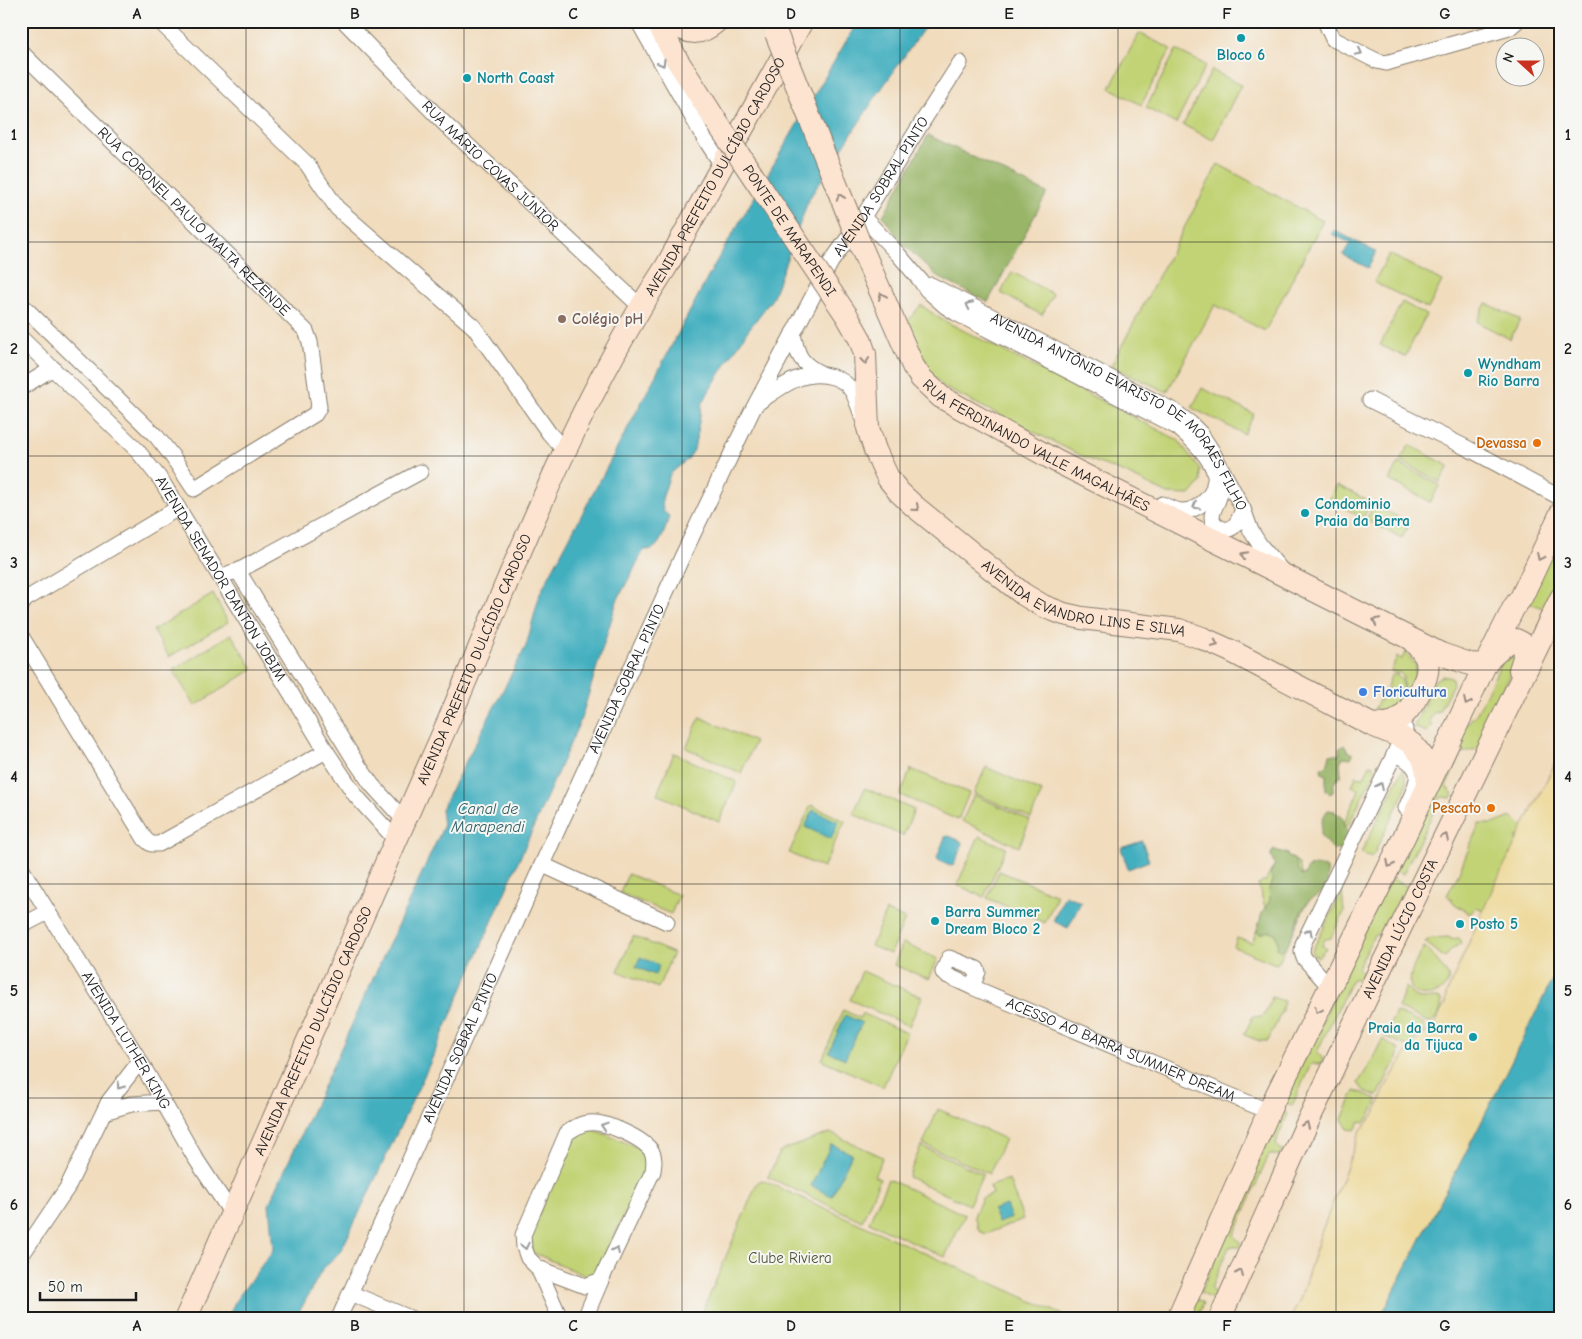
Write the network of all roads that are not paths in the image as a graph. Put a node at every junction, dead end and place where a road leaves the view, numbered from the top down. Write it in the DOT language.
graph roads {
  1 [pos="159,21"];
  2 [pos="344,21"];
  3 [pos="638,21"];
  4 [pos="645,21"];
  5 [pos="657,21"];
  6 [pos="669,21"];
  7 [pos="716,21"];
  8 [pos="1325,21"];
  9 [pos="1517,21"];
  10 [pos="786,26"];
  11 [pos="652,45"];
  12 [pos="21,52"];
  13 [pos="960,63"];
  14 [pos="722,165"];
  15 [pos="863,217"];
  16 [pos="920,280"];
  17 [pos="21,304"];
  18 [pos="640,306"];
  19 [pos="847,316"];
  20 [pos="991,330"];
  21 [pos="793,333"];
  22 [pos="21,338"];
  23 [pos="1076,360"];
  24 [pos="53,368"];
  25 [pos="824,374"];
  26 [pos="21,388"];
  27 [pos="1370,400"];
  28 [pos="756,404"];
  29 [pos="134,412"];
  30 [pos="868,428"];
  31 [pos="116,430"];
  32 [pos="564,450"];
  33 [pos="420,472"];
  34 [pos="1214,484"];
  35 [pos="194,489"];
  36 [pos="1122,494"];
  37 [pos="1561,498"];
  38 [pos="178,508"];
  39 [pos="1243,509"];
  40 [pos="1561,513"];
  41 [pos="238,571"];
  42 [pos="219,575"];
  43 [pos="1287,577"];
  44 [pos="1561,598"];
  45 [pos="21,605"];
  46 [pos="21,636"];
  47 [pos="1412,640"];
  48 [pos="1486,662"];
  49 [pos="1412,706"];
  50 [pos="1502,720"];
  51 [pos="1372,725"];
  52 [pos="1398,745"];
  53 [pos="326,751"];
  54 [pos="1428,783"];
  55 [pos="401,831"];
  56 [pos="1404,837"];
  57 [pos="543,865"];
  58 [pos="21,868"];
  59 [pos="48,912"];
  60 [pos="667,922"];
  61 [pos="21,926"];
  62 [pos="972,986"];
  63 [pos="1329,986"];
  64 [pos="140,1061"];
  65 [pos="163,1102"];
  66 [pos="104,1112"];
  67 [pos="1270,1112"];
  68 [pos="232,1214"];
  69 [pos="21,1256"];
  70 [pos="538,1268"];
  71 [pos="601,1280"];
  72 [pos="350,1293"];
  73 [pos="186,1318"];
  74 [pos="340,1318"];
  75 [pos="410,1318"];
  76 [pos="560,1318"];
  77 [pos="585,1318"];
  78 [pos="1178,1318"];
  79 [pos="1220,1318"];
  1 -- 32 [label="street"];
  2 -- 18 [label="street, RUA MÁRIO COVAS JÚNIOR"];
  3 -- 11 [label="street"];
  4 -- 11 [label="street"];
  5 -- 19 [label="street, PONTE DE MARAPENDI, bridge"];
  6 -- 7 [label="street"];
  8 -- 9 [label="street, one-way"];
  10 -- 14 [label="street, AVENIDA PREFEITO DULCÍDIO CARDOSO"];
  36 -- 10 [label="street, RUA FERDINANDO VALLE MAGALHÃES, one-way, bridge"];
  11 -- 14 [label="street, one-way"];
  12 -- 35 [label="street, RUA CORONEL PAULO MALTA REZENDE"];
  13 -- 15 [label="street, AVENIDA SOBRAL PINTO"];
  14 -- 18 [label="street, AVENIDA PREFEITO DULCÍDIO CARDOSO"];
  15 -- 16 [label="street, AVENIDA ANTÔNIO EVARISTO DE MORAES FILHO"];
  15 -- 21 [label="street, AVENIDA SOBRAL PINTO"];
  16 -- 20 [label="street, AVENIDA ANTÔNIO EVARISTO DE MORAES FILHO"];
  23 -- 16 [label="street, AVENIDA ANTÔNIO EVARISTO DE MORAES FILHO, one-way"];
  17 -- 29 [label="street, AVENIDA SENADOR DANTON JOBIM"];
  18 -- 32 [label="street, AVENIDA PREFEITO DULCÍDIO CARDOSO"];
  19 -- 30 [label="street, AVENIDA EVANDRO LINS E SILVA, one-way"];
  20 -- 23 [label="street"];
  20 -- 34 [label="street, AVENIDA ANTÔNIO EVARISTO DE MORAES FILHO"];
  21 -- 25 [label="street"];
  21 -- 28 [label="street, AVENIDA SOBRAL PINTO"];
  22 -- 24 [label="street, AVENIDA SENADOR DANTON JOBIM"];
  23 -- 39 [label="street, AVENIDA ANTÔNIO EVARISTO DE MORAES FILHO"];
  24 -- 26 [label="street"];
  24 -- 31 [label="street, AVENIDA SENADOR DANTON JOBIM"];
  25 -- 28 [label="street"];
  25 -- 30 [label="street"];
  27 -- 37 [label="street"];
  28 -- 57 [label="street, AVENIDA SOBRAL PINTO"];
  29 -- 31 [label="street"];
  29 -- 35 [label="street, AVENIDA SENADOR DANTON JOBIM"];
  30 -- 51 [label="street, AVENIDA EVANDRO LINS E SILVA, one-way"];
  31 -- 38 [label="street, AVENIDA SENADOR DANTON JOBIM"];
  32 -- 55 [label="street, AVENIDA PREFEITO DULCÍDIO CARDOSO"];
  33 -- 41 [label="street"];
  34 -- 36 [label="street, AVENIDA ANTÔNIO EVARISTO DE MORAES FILHO, one-way"];
  34 -- 39 [label="street"];
  43 -- 36 [label="street, RUA FERDINANDO VALLE MAGALHÃES, one-way"];
  38 -- 42 [label="street, AVENIDA SENADOR DANTON JOBIM"];
  38 -- 45 [label="street"];
  39 -- 43 [label="street, AVENIDA ANTÔNIO EVARISTO DE MORAES FILHO"];
  40 -- 48 [label="street, one-way"];
  41 -- 42 [label="street"];
  41 -- 55 [label="street, AVENIDA SENADOR DANTON JOBIM"];
  42 -- 53 [label="street, AVENIDA SENADOR DANTON JOBIM"];
  47 -- 43 [label="street, RUA FERDINANDO VALLE MAGALHÃES, one-way"];
  44 -- 50 [label="street, AVENIDA LÚCIO COSTA"];
  46 -- 53 [label="street"];
  47 -- 48 [label="street, RUA FERDINANDO VALLE MAGALHÃES"];
  47 -- 49 [label="street"];
  48 -- 50 [label="street"];
  48 -- 54 [label="street, one-way"];
  49 -- 51 [label="street"];
  49 -- 52 [label="street"];
  79 -- 50 [label="street, AVENIDA LÚCIO COSTA, one-way"];
  51 -- 52 [label="street, AVENIDA EVANDRO LINS E SILVA"];
  52 -- 54 [label="street, AVENIDA EVANDRO LINS E SILVA"];
  52 -- 56 [label="street"];
  63 -- 52 [label="street, one-way"];
  53 -- 55 [label="street, AVENIDA SENADOR DANTON JOBIM"];
  54 -- 56 [label="street"];
  55 -- 68 [label="street, AVENIDA PREFEITO DULCÍDIO CARDOSO"];
  56 -- 63 [label="street, one-way"];
  57 -- 60 [label="street"];
  57 -- 72 [label="street, AVENIDA SOBRAL PINTO"];
  58 -- 59 [label="street, AVENIDA LUTHER KING"];
  59 -- 61 [label="street"];
  59 -- 64 [label="street, AVENIDA LUTHER KING"];
  62 -- 67 [label="street, ACESSO AO BARRA SUMMER DREAM"];
  63 -- 67 [label="street, one-way"];
  64 -- 65 [label="street, AVENIDA LUTHER KING"];
  64 -- 66 [label="street, one-way"];
  65 -- 66 [label="street"];
  65 -- 68 [label="street, AVENIDA LUTHER KING"];
  66 -- 69 [label="street"];
  67 -- 78 [label="street"];
  68 -- 73 [label="street, AVENIDA PREFEITO DULCÍDIO CARDOSO"];
  70 -- 71 [label="street"];
  71 -- 70 [label="street, one-way"];
  70 -- 76 [label="street"];
  71 -- 77 [label="street"];
  72 -- 74 [label="street, AVENIDA SOBRAL PINTO"];
  72 -- 75 [label="street"];
}
